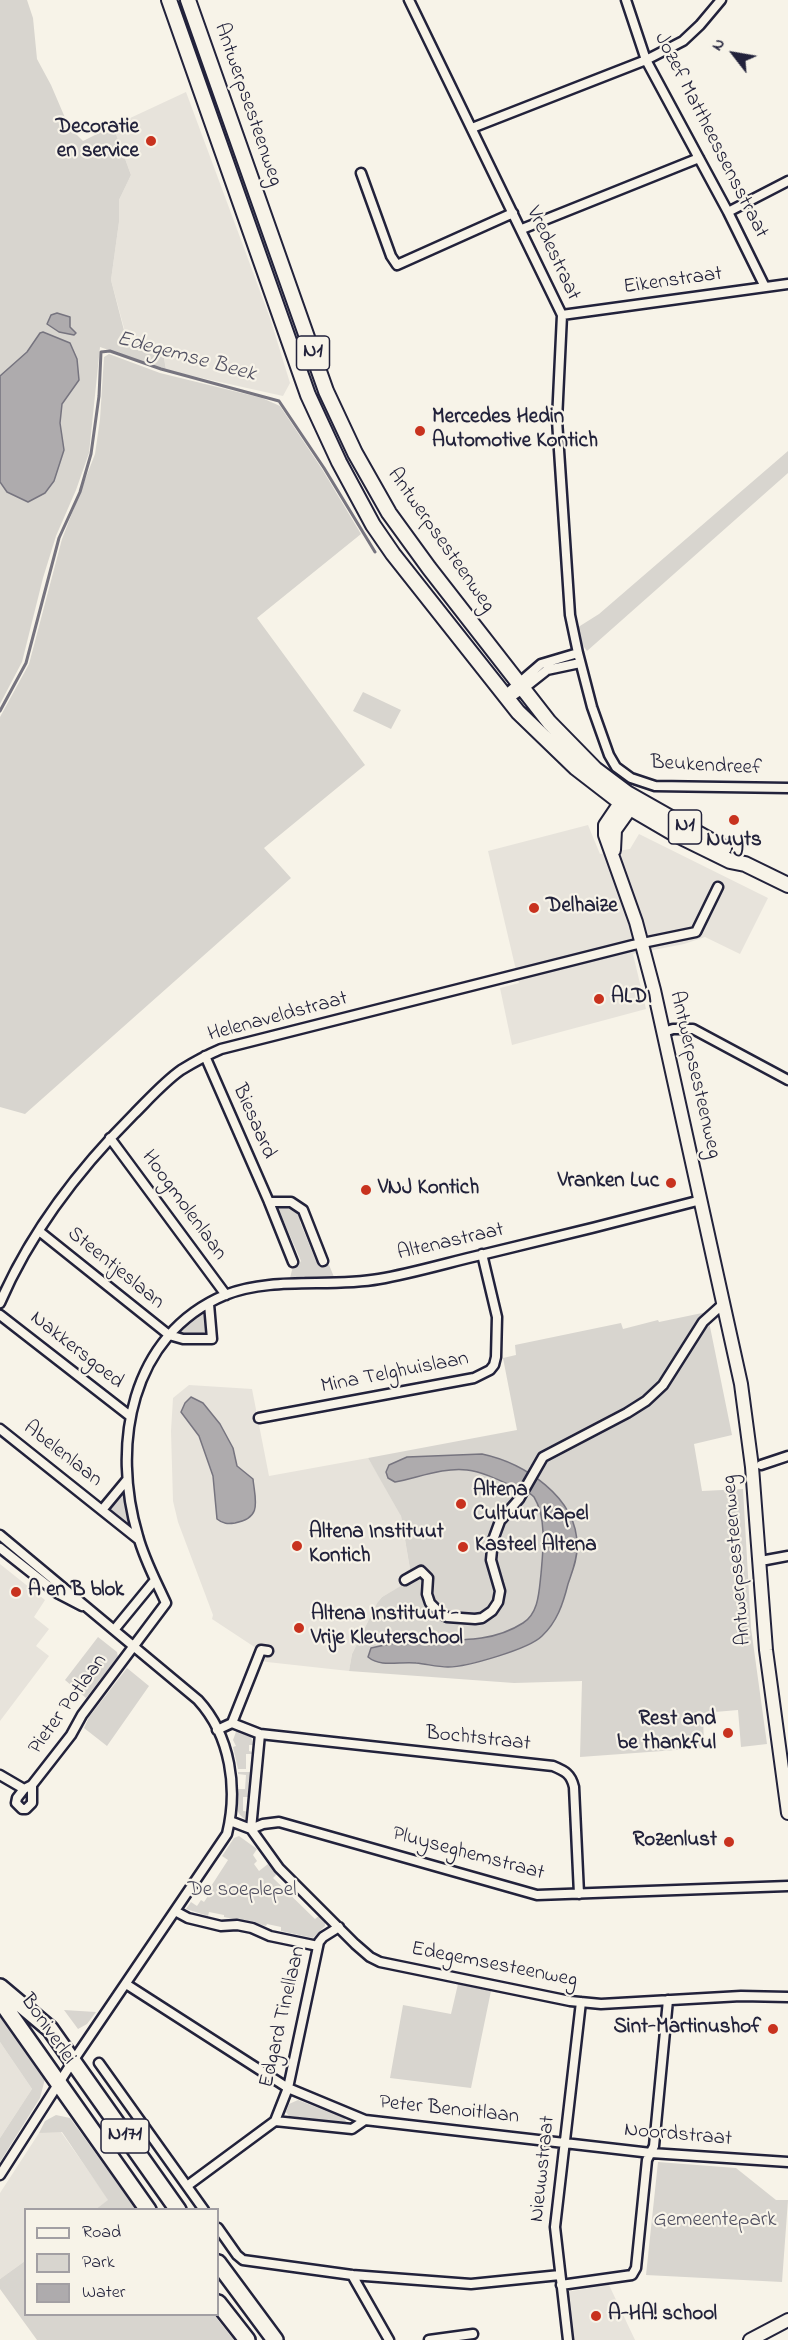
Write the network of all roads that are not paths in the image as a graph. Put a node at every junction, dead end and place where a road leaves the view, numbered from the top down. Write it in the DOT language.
graph roads {
  1 [pos="409,0"];
  2 [pos="626,0"];
  3 [pos="721,0"];
  4 [pos="179,2"];
  5 [pos="646,60"];
  6 [pos="472,128"];
  7 [pos="699,158"];
  8 [pos="361,172"];
  9 [pos="788,181"];
  10 [pos="728,212"];
  11 [pos="513,213"];
  12 [pos="522,230"];
  13 [pos="788,284"];
  14 [pos="765,287"];
  15 [pos="562,315"];
  16 [pos="578,653"];
  17 [pos="580,663"];
  18 [pos="520,686"];
  19 [pos="506,697"];
  20 [pos="624,773"];
  21 [pos="788,788"];
  22 [pos="629,801"];
  23 [pos="788,885"];
  24 [pos="718,887"];
  25 [pos="641,943"];
  26 [pos="668,1030"];
  27 [pos="205,1056"];
  28 [pos="788,1080"];
  29 [pos="110,1138"];
  30 [pos="701,1200"];
  31 [pos="269,1202"];
  32 [pos="39,1231"];
  33 [pos="482,1254"];
  34 [pos="293,1262"];
  35 [pos="323,1262"];
  36 [pos="226,1295"];
  37 [pos="0,1302"];
  38 [pos="209,1304"];
  39 [pos="723,1304"];
  40 [pos="0,1315"];
  41 [pos="169,1335"];
  42 [pos="130,1416"];
  43 [pos="259,1418"];
  44 [pos="0,1429"];
  45 [pos="788,1456"];
  46 [pos="761,1465"];
  47 [pos="126,1481"];
  48 [pos="102,1510"];
  49 [pos="0,1535"];
  50 [pos="138,1539"];
  51 [pos="0,1548"];
  52 [pos="788,1556"];
  53 [pos="766,1560"];
  54 [pos="155,1580"];
  55 [pos="405,1580"];
  56 [pos="88,1608"];
  57 [pos="114,1630"];
  58 [pos="134,1646"];
  59 [pos="268,1652"];
  60 [pos="232,1723"];
  61 [pos="218,1730"];
  62 [pos="260,1734"];
  63 [pos="2,1777"];
  64 [pos="28,1787"];
  65 [pos="17,1798"];
  66 [pos="788,1813"];
  67 [pos="230,1821"];
  68 [pos="251,1829"];
  69 [pos="788,1886"];
  70 [pos="579,1894"];
  71 [pos="176,1911"];
  72 [pos="339,1928"];
  73 [pos="318,1946"];
  74 [pos="126,1983"];
  75 [pos="0,1987"];
  76 [pos="788,1997"];
  77 [pos="0,2000"];
  78 [pos="668,2000"];
  79 [pos="581,2002"];
  80 [pos="74,2061"];
  81 [pos="99,2064"];
  82 [pos="59,2085"];
  83 [pos="288,2088"];
  84 [pos="365,2120"];
  85 [pos="275,2121"];
  86 [pos="565,2144"];
  87 [pos="651,2153"];
  88 [pos="788,2162"];
  89 [pos="0,2175"];
  90 [pos="187,2186"];
  91 [pos="147,2208"];
  92 [pos="177,2208"];
  93 [pos="203,2208"];
  94 [pos="219,2229"];
  95 [pos="219,2264"];
  96 [pos="352,2275"];
  97 [pos="560,2275"];
  98 [pos="561,2285"];
  99 [pos="219,2304"];
  100 [pos="788,2320"];
  101 [pos="473,2334"];
  102 [pos="248,2340"];
  103 [pos="275,2340"];
  104 [pos="388,2340"];
  105 [pos="429,2340"];
  106 [pos="568,2340"];
  107 [pos="750,2340"];
  1 -- 6 [label="street, Vredestraat"];
  2 -- 5 [label="street, Jozef Mattheessensstraat"];
  3 -- 5 [label="street"];
  4 -- 18 [label="main road, Antwerpsesteenweg / N1"];
  4 -- 19 [label="main road, Antwerpsesteenweg / N1"];
  5 -- 6 [label="street"];
  5 -- 7 [label="street, Jozef Mattheessensstraat"];
  6 -- 11 [label="street, Vredestraat"];
  7 -- 10 [label="street, Jozef Mattheessensstraat"];
  7 -- 12 [label="street"];
  8 -- 11 [label="street"];
  9 -- 10 [label="street"];
  10 -- 14 [label="street, Jozef Mattheessensstraat"];
  11 -- 12 [label="street, Vredestraat"];
  12 -- 15 [label="street, Vredestraat"];
  13 -- 14 [label="street, Eikenstraat"];
  14 -- 15 [label="street, Eikenstraat"];
  15 -- 16 [label="street, Vredestraat"];
  16 -- 17 [label="street, Vredestraat"];
  16 -- 18 [label="street"];
  17 -- 18 [label="street"];
  17 -- 20 [label="street, Vredestraat"];
  18 -- 19 [label="street"];
  18 -- 22 [label="main road, Antwerpsesteenweg / N1"];
  19 -- 22 [label="main road, Antwerpsesteenweg / N1"];
  20 -- 21 [label="street, Beukendreef"];
  22 -- 23 [label="main road, N1"];
  22 -- 25 [label="street, Antwerpsesteenweg"];
  24 -- 25 [label="street, Helenaveldstraat"];
  25 -- 26 [label="street, Antwerpsesteenweg"];
  25 -- 27 [label="street, Helenaveldstraat"];
  26 -- 28 [label="street"];
  26 -- 30 [label="street, Antwerpsesteenweg"];
  27 -- 29 [label="street, Helenaveldstraat"];
  27 -- 31 [label="street, Biesaard"];
  29 -- 32 [label="street, Helenaveldstraat"];
  29 -- 36 [label="street, Hoogmolenlaan"];
  30 -- 33 [label="street, Altenastraat"];
  30 -- 39 [label="street, Antwerpsesteenweg"];
  31 -- 34 [label="street, Biesaard"];
  31 -- 35 [label="street"];
  32 -- 37 [label="street, Helenaveldstraat"];
  32 -- 41 [label="street, Steentjeslaan"];
  33 -- 36 [label="street, Altenastraat"];
  33 -- 43 [label="street, Mina Telghuislaan"];
  36 -- 38 [label="street, Altenastraat"];
  38 -- 41 [label="street, Altenastraat"];
  38 -- 41 [label="street"];
  39 -- 55 [label="street"];
  39 -- 66 [label="street, Antwerpsesteenweg"];
  40 -- 42 [label="street, Nakkersgoed"];
  41 -- 42 [label="street, Altenastraat"];
  42 -- 47 [label="street, Altenastraat"];
  44 -- 48 [label="street, Abelenlaan"];
  45 -- 46 [label="street"];
  47 -- 48 [label="street"];
  47 -- 50 [label="street, Altenastraat"];
  48 -- 50 [label="street, Abelenlaan"];
  49 -- 56 [label="street"];
  50 -- 54 [label="street, Altenastraat"];
  51 -- 56 [label="street"];
  52 -- 53 [label="street"];
  54 -- 57 [label="street"];
  54 -- 58 [label="street, Altenastraat"];
  56 -- 57 [label="street"];
  57 -- 58 [label="street"];
  58 -- 61 [label="street"];
  58 -- 64 [label="street, Pieter Potlaan"];
  59 -- 60 [label="street"];
  60 -- 61 [label="street"];
  60 -- 62 [label="street"];
  61 -- 67 [label="street"];
  62 -- 68 [label="street"];
  62 -- 70 [label="street, Bochtstraat"];
  63 -- 64 [label="street"];
  63 -- 65 [label="street"];
  64 -- 65 [label="street, Pieter Potlaan"];
  64 -- 65 [label="street, Pieter Potlaan"];
  67 -- 68 [label="street"];
  67 -- 71 [label="street"];
  68 -- 70 [label="street, Pluyseghemstraat"];
  68 -- 72 [label="street, Edegemsesteenweg"];
  69 -- 70 [label="street, Pluyseghemstraat"];
  71 -- 73 [label="street"];
  71 -- 74 [label="street"];
  72 -- 73 [label="street, Edgard Tinellaan"];
  72 -- 79 [label="street, Edegemsesteenweg"];
  73 -- 83 [label="street, Edgard Tinellaan"];
  74 -- 80 [label="street"];
  74 -- 83 [label="street, Peter Benoitlaan"];
  75 -- 80 [label="highway, Boniverlei / N171"];
  76 -- 78 [label="street, Edegemsesteenweg"];
  77 -- 82 [label="highway, Boniverlei / N171"];
  78 -- 79 [label="street, Edegemsesteenweg"];
  78 -- 87 [label="street"];
  79 -- 86 [label="street, Nieuwstraat"];
  80 -- 82 [label="street"];
  80 -- 92 [label="highway, N171"];
  81 -- 90 [label="street"];
  82 -- 89 [label="street"];
  82 -- 91 [label="highway, N171"];
  83 -- 84 [label="street, Peter Benoitlaan"];
  83 -- 85 [label="street, Edgard Tinellaan"];
  84 -- 85 [label="street, Peter Benoitlaan"];
  84 -- 86 [label="street, Peter Benoitlaan"];
  85 -- 90 [label="street, Edgard Tinellaan"];
  86 -- 87 [label="street, Noordstraat"];
  86 -- 97 [label="street, Nieuwstraat"];
  87 -- 88 [label="street, Noordstraat"];
  87 -- 98 [label="street"];
  90 -- 93 [label="street"];
  94 -- 96 [label="street"];
  95 -- 103 [label="highway"];
  96 -- 97 [label="street"];
  96 -- 104 [label="street"];
  97 -- 98 [label="street, Nieuwstraat"];
  98 -- 106 [label="street, Nieuwstraat"];
  99 -- 102 [label="highway"];
  100 -- 107 [label="street"];
  101 -- 105 [label="street"];
}
